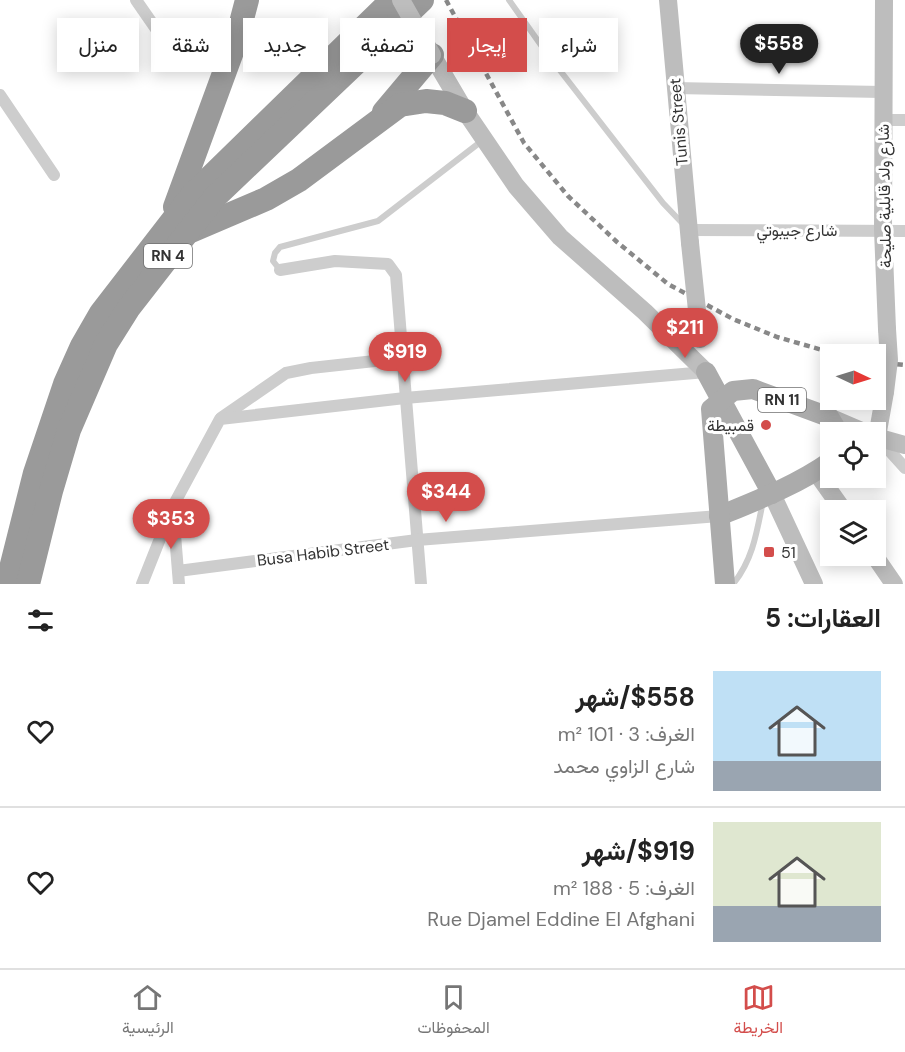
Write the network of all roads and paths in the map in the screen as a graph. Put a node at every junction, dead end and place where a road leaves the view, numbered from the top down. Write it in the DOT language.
graph roads {
  1 [pos="136,0"];
  2 [pos="247,0"];
  3 [pos="392,0"];
  4 [pos="401,0"];
  5 [pos="422,0"];
  6 [pos="509,0"];
  7 [pos="668,0"];
  8 [pos="884,0"];
  9 [pos="411,18"];
  10 [pos="151,22"];
  11 [pos="435,59"];
  12 [pos="417,72"];
  13 [pos="675,88"];
  14 [pos="882,92"];
  15 [pos="0,95"];
  16 [pos="465,111"];
  17 [pos="883,120"];
  18 [pos="905,120"];
  19 [pos="374,123"];
  20 [pos="484,139"];
  21 [pos="54,175"];
  22 [pos="177,228"];
  23 [pos="883,230"];
  24 [pos="905,231"];
  25 [pos="689,236"];
  26 [pos="280,270"];
  27 [pos="402,358"];
  28 [pos="706,372"];
  29 [pos="753,389"];
  30 [pos="405,398"];
  31 [pos="716,405"];
  32 [pos="220,419"];
  33 [pos="828,422"];
  34 [pos="877,422"];
  35 [pos="886,440"];
  36 [pos="905,446"];
  37 [pos="886,449"];
  38 [pos="820,468"];
  39 [pos="905,468"];
  40 [pos="768,496"];
  41 [pos="173,506"];
  42 [pos="719,516"];
  43 [pos="417,540"];
  44 [pos="882,566"];
  45 [pos="178,571"];
  46 [pos="7,584"];
  47 [pos="28,584"];
  48 [pos="141,584"];
  49 [pos="179,584"];
  50 [pos="422,584"];
  51 [pos="725,584"];
  52 [pos="733,584"];
  53 [pos="814,584"];
  54 [pos="894,584"];
  1 -- 10 [label="street"];
  2 -- 22 [label="highway"];
  3 -- 22 [label="highway, RN 4"];
  4 -- 9 [label="main road, bridge"];
  5 -- 22 [label="highway, RN 4"];
  6 -- 25 [label="lane"];
  7 -- 13 [label="main road, Tunis Street"];
  8 -- 14 [label="main road, شارع ولد قابلية صليحة"];
  11 -- 16 [label="main road"];
  12 -- 19 [label="highway"];
  13 -- 14 [label="street"];
  13 -- 25 [label="main road, Tunis Street"];
  14 -- 17 [label="main road, شارع ولد قابلية صليحة"];
  15 -- 21 [label="street"];
  16 -- 19 [label="highway"];
  16 -- 20 [label="main road"];
  17 -- 18 [label="street"];
  17 -- 23 [label="main road, شارع ولد قابلية صليحة"];
  19 -- 22 [label="highway"];
  20 -- 26 [label="lane"];
  20 -- 28 [label="main road"];
  22 -- 46 [label="highway, RN 4"];
  22 -- 47 [label="highway, RN 4"];
  23 -- 24 [label="street, شارع جيبوتي"];
  23 -- 25 [label="street, شارع جيبوتي"];
  23 -- 34 [label="main road, شارع ولد قابلية صليحة, bridge"];
  25 -- 28 [label="main road, Tunis Street, bridge"];
  26 -- 27 [label="street"];
  27 -- 30 [label="street"];
  27 -- 32 [label="street"];
  28 -- 29 [label="main road, RN 11"];
  28 -- 30 [label="street"];
  28 -- 31 [label="main road"];
  29 -- 31 [label="main road, RN 11"];
  29 -- 33 [label="main road, RN 11"];
  30 -- 32 [label="street"];
  30 -- 43 [label="street"];
  31 -- 40 [label="main road"];
  31 -- 42 [label="main road"];
  32 -- 41 [label="street"];
  35 -- 36 [label="main road"];
  37 -- 39 [label="street"];
  38 -- 40 [label="main road"];
  40 -- 42 [label="main road"];
  40 -- 52 [label="lane"];
  40 -- 53 [label="main road"];
  41 -- 45 [label="street"];
  41 -- 48 [label="street"];
  42 -- 43 [label="street, Busa Habib Street"];
  42 -- 51 [label="main road"];
  43 -- 45 [label="street, Busa Habib Street"];
  43 -- 50 [label="street"];
  44 -- 54 [label="main road"];
  45 -- 49 [label="street"];
}
